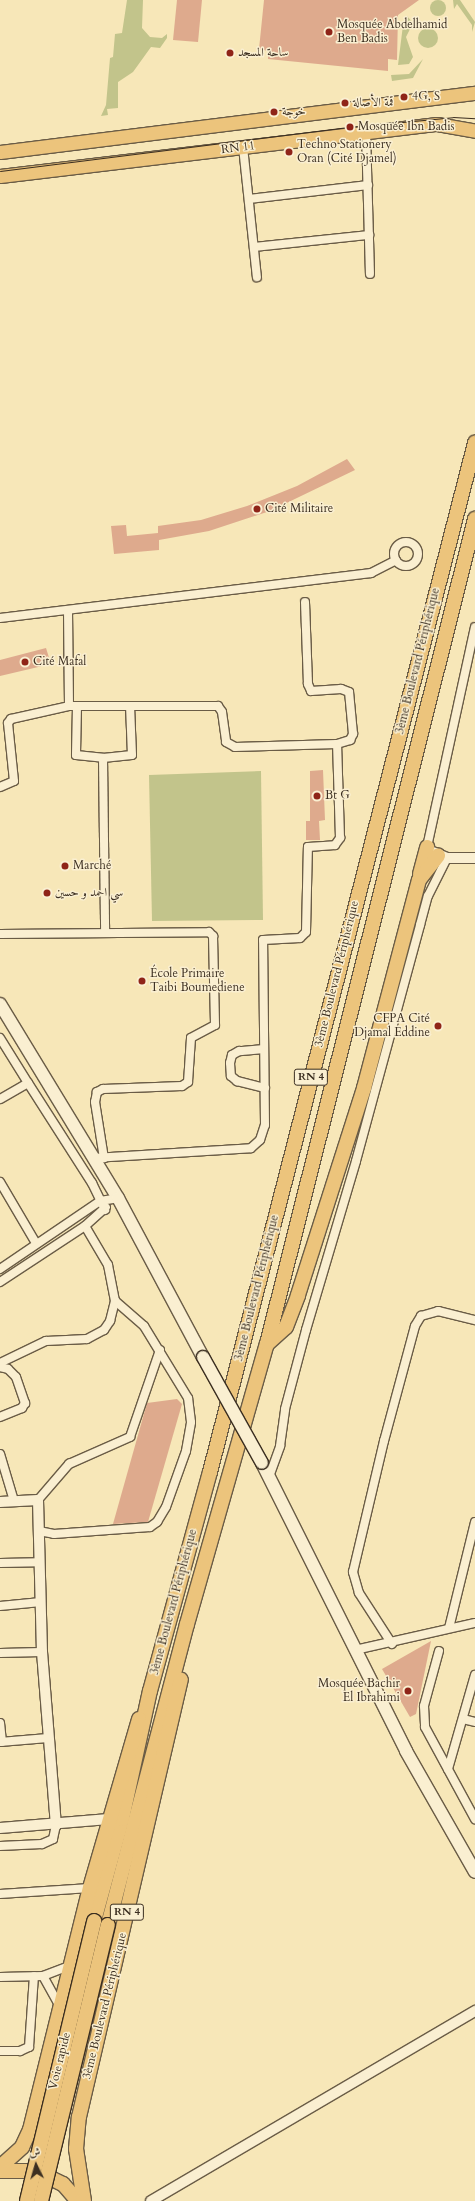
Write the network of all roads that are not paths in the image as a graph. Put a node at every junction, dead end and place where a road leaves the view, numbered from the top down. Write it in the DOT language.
graph roads {
  1 [pos="475,92"];
  2 [pos="475,131"];
  3 [pos="366,132"];
  4 [pos="243,147"];
  5 [pos="0,152"];
  6 [pos="0,176"];
  7 [pos="368,186"];
  8 [pos="249,199"];
  9 [pos="369,235"];
  10 [pos="254,247"];
  11 [pos="370,274"];
  12 [pos="257,277"];
  13 [pos="475,435"];
  14 [pos="475,443"];
  15 [pos="469,463"];
  16 [pos="475,519"];
  17 [pos="396,560"];
  18 [pos="305,602"];
  19 [pos="68,610"];
  20 [pos="0,618"];
  21 [pos="475,627"];
  22 [pos="73,706"];
  23 [pos="130,706"];
  24 [pos="336,744"];
  25 [pos="103,758"];
  26 [pos="0,787"];
  27 [pos="427,847"];
  28 [pos="442,857"];
  29 [pos="475,858"];
  30 [pos="419,880"];
  31 [pos="105,932"];
  32 [pos="0,934"];
  33 [pos="0,1004"];
  34 [pos="0,1038"];
  35 [pos="264,1049"];
  36 [pos="28,1083"];
  37 [pos="265,1088"];
  38 [pos="0,1099"];
  39 [pos="99,1158"];
  40 [pos="0,1182"];
  41 [pos="109,1200"];
  42 [pos="85,1226"];
  43 [pos="36,1243"];
  44 [pos="0,1268"];
  45 [pos="0,1282"];
  46 [pos="115,1301"];
  47 [pos="475,1320"];
  48 [pos="267,1344"];
  49 [pos="160,1350"];
  50 [pos="0,1362"];
  51 [pos="0,1368"];
  52 [pos="0,1417"];
  53 [pos="0,1454"];
  54 [pos="269,1477"];
  55 [pos="38,1500"];
  56 [pos="14,1501"];
  57 [pos="0,1502"];
  58 [pos="475,1522"];
  59 [pos="39,1531"];
  60 [pos="39,1562"];
  61 [pos="0,1563"];
  62 [pos="41,1602"];
  63 [pos="0,1606"];
  64 [pos="475,1623"];
  65 [pos="187,1624"];
  66 [pos="449,1628"];
  67 [pos="392,1644"];
  68 [pos="355,1650"];
  69 [pos="439,1651"];
  70 [pos="42,1652"];
  71 [pos="0,1653"];
  72 [pos="475,1675"];
  73 [pos="150,1691"];
  74 [pos="463,1719"];
  75 [pos="475,1722"];
  76 [pos="0,1723"];
  77 [pos="48,1738"];
  78 [pos="1,1742"];
  79 [pos="448,1768"];
  80 [pos="475,1817"];
  81 [pos="109,1819"];
  82 [pos="56,1825"];
  83 [pos="0,1828"];
  84 [pos="0,1846"];
  85 [pos="473,1866"];
  86 [pos="90,1888"];
  87 [pos="0,1894"];
  88 [pos="94,1922"];
  89 [pos="108,1925"];
  90 [pos="72,1964"];
  91 [pos="34,1976"];
  92 [pos="43,1976"];
  93 [pos="0,1977"];
  94 [pos="60,2006"];
  95 [pos="475,2011"];
  96 [pos="0,2050"];
  97 [pos="0,2167"];
  98 [pos="0,2171"];
  99 [pos="27,2201"];
  100 [pos="41,2201"];
  101 [pos="78,2201"];
  102 [pos="84,2201"];
  103 [pos="151,2201"];
  1 -- 5 [label="main road, RN 11"];
  2 -- 3 [label="main road, RN 11"];
  3 -- 4 [label="main road, RN 11"];
  3 -- 7 [label="street"];
  4 -- 6 [label="main road, RN 11"];
  4 -- 8 [label="street"];
  7 -- 8 [label="street"];
  7 -- 9 [label="street"];
  8 -- 10 [label="street"];
  9 -- 10 [label="street"];
  9 -- 11 [label="street"];
  10 -- 12 [label="street"];
  13 -- 15 [label="highway, RN 4"];
  14 -- 15 [label="highway, 3ème Boulevard Périphérique / RN 4"];
  15 -- 73 [label="highway, 3ème Boulevard Périphérique / RN 4"];
  16 -- 48 [label="highway, 3ème Boulevard Périphérique / RN 4"];
  17 -- 19 [label="street"];
  18 -- 24 [label="street"];
  19 -- 20 [label="street"];
  19 -- 22 [label="street"];
  21 -- 27 [label="street"];
  22 -- 23 [label="street"];
  22 -- 25 [label="street"];
  22 -- 26 [label="street"];
  23 -- 24 [label="street"];
  23 -- 25 [label="street"];
  24 -- 35 [label="street"];
  25 -- 31 [label="street"];
  27 -- 28 [label="street"];
  27 -- 30 [label="highway"];
  28 -- 29 [label="street"];
  28 -- 30 [label="highway"];
  28 -- 54 [label="street"];
  30 -- 48 [label="highway"];
  31 -- 32 [label="street"];
  31 -- 39 [label="street"];
  33 -- 39 [label="main road"];
  34 -- 36 [label="street"];
  35 -- 37 [label="street"];
  35 -- 37 [label="street"];
  36 -- 38 [label="street"];
  36 -- 41 [label="street"];
  37 -- 39 [label="street"];
  39 -- 41 [label="main road"];
  40 -- 43 [label="street"];
  41 -- 42 [label="street"];
  41 -- 43 [label="street"];
  41 -- 54 [label="main road, bridge"];
  42 -- 45 [label="street"];
  42 -- 46 [label="street"];
  43 -- 44 [label="street"];
  46 -- 49 [label="street"];
  46 -- 50 [label="street"];
  47 -- 67 [label="street"];
  48 -- 65 [label="highway, 3ème Boulevard Périphérique / RN 4"];
  49 -- 55 [label="street"];
  49 -- 59 [label="street"];
  51 -- 52 [label="street"];
  53 -- 56 [label="street"];
  54 -- 68 [label="main road"];
  55 -- 56 [label="street"];
  55 -- 59 [label="street"];
  56 -- 57 [label="street"];
  58 -- 66 [label="street"];
  59 -- 60 [label="street"];
  60 -- 61 [label="street"];
  60 -- 62 [label="street"];
  62 -- 63 [label="street"];
  62 -- 70 [label="street"];
  64 -- 66 [label="street"];
  65 -- 89 [label="highway, 3ème Boulevard Périphérique / RN 4"];
  65 -- 102 [label="highway, 3ème Boulevard Périphérique / RN 4"];
  66 -- 67 [label="street"];
  67 -- 68 [label="street"];
  68 -- 85 [label="main road"];
  69 -- 79 [label="street"];
  70 -- 71 [label="street"];
  70 -- 77 [label="street"];
  72 -- 74 [label="street"];
  73 -- 81 [label="highway, 3ème Boulevard Périphérique / RN 4"];
  73 -- 88 [label="highway, 3ème Boulevard Périphérique / RN 4"];
  74 -- 75 [label="street"];
  74 -- 79 [label="street"];
  76 -- 78 [label="street"];
  77 -- 78 [label="street"];
  77 -- 82 [label="street"];
  79 -- 80 [label="street"];
  81 -- 82 [label="street"];
  81 -- 86 [label="highway, 3ème Boulevard Périphérique / RN 4"];
  82 -- 83 [label="street"];
  82 -- 84 [label="street"];
  86 -- 87 [label="street"];
  86 -- 90 [label="highway, 3ème Boulevard Périphérique / RN 4"];
  88 -- 99 [label="highway, Voie rapide, bridge"];
  89 -- 100 [label="highway, Voie rapide, bridge"];
  90 -- 92 [label="street"];
  90 -- 94 [label="highway, 3ème Boulevard Périphérique / RN 4"];
  91 -- 92 [label="street"];
  91 -- 93 [label="street"];
  91 -- 96 [label="street"];
  92 -- 94 [label="street"];
  94 -- 97 [label="highway, 3ème Boulevard Périphérique / RN 4"];
  95 -- 103 [label="street"];
  98 -- 101 [label="highway"];
}
